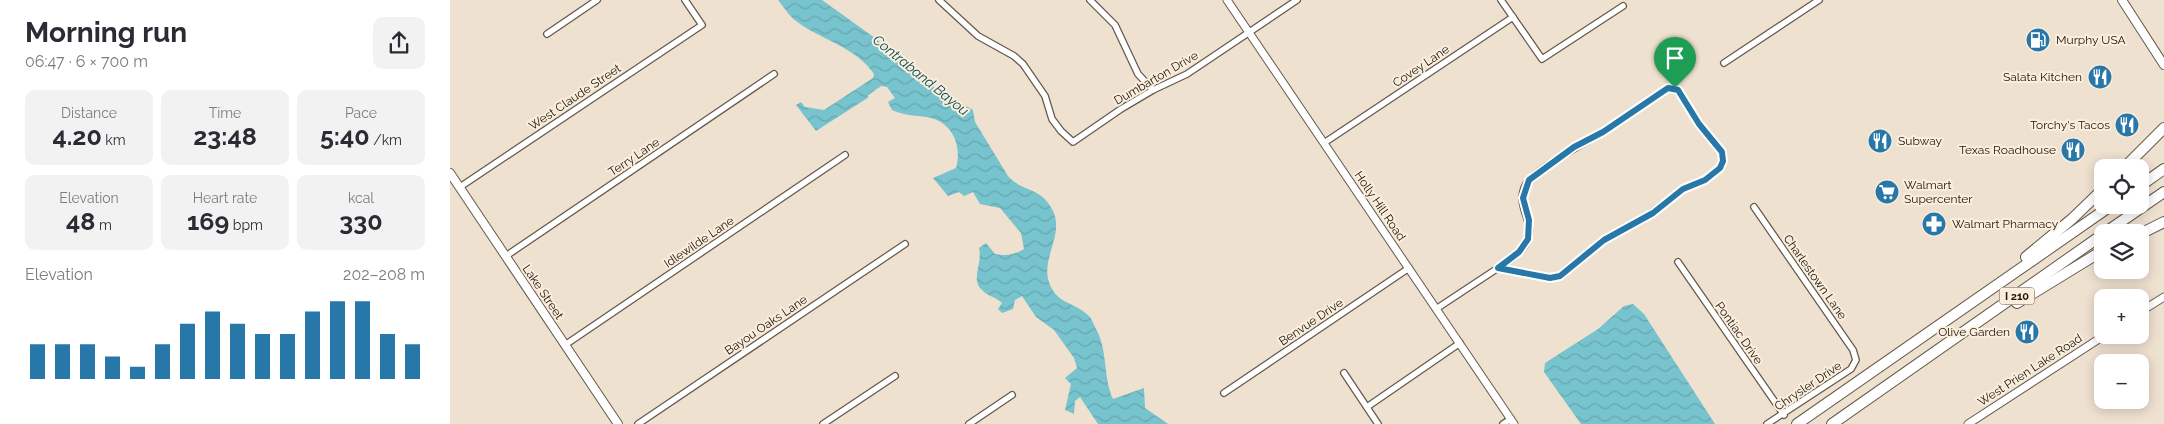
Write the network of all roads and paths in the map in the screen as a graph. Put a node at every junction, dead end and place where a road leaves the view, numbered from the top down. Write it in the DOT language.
graph roads {
  1 [pos="597,0"];
  2 [pos="685,0"];
  3 [pos="939,0"];
  4 [pos="1090,0"];
  5 [pos="1227,0"];
  6 [pos="1297,0"];
  7 [pos="1501,0"];
  8 [pos="1819,0"];
  9 [pos="2122,0"];
  10 [pos="1624,6"];
  11 [pos="1513,17"];
  12 [pos="1249,32"];
  13 [pos="547,34"];
  14 [pos="1724,63"];
  15 [pos="2164,65"];
  16 [pos="774,74"];
  17 [pos="1153,90"];
  18 [pos="2164,128"];
  19 [pos="1324,143"];
  20 [pos="845,155"];
  21 [pos="2133,159"];
  22 [pos="2164,169"];
  23 [pos="451,178"];
  24 [pos="2149,180"];
  25 [pos="460,187"];
  26 [pos="2164,192"];
  27 [pos="2094,197"];
  28 [pos="1754,207"];
  29 [pos="2099,214"];
  30 [pos="2164,222"];
  31 [pos="2118,224"];
  32 [pos="2149,230"];
  33 [pos="2094,241"];
  34 [pos="905,244"];
  35 [pos="506,256"];
  36 [pos="2094,257"];
  37 [pos="1678,262"];
  38 [pos="1409,268"];
  39 [pos="1498,268"];
  40 [pos="1989,291"];
  41 [pos="2164,297"];
  42 [pos="2149,306"];
  43 [pos="1436,309"];
  44 [pos="2094,342"];
  45 [pos="1460,343"];
  46 [pos="565,345"];
  47 [pos="1931,356"];
  48 [pos="1856,360"];
  49 [pos="1344,373"];
  50 [pos="895,376"];
  51 [pos="1224,393"];
  52 [pos="1012,395"];
  53 [pos="1367,407"];
  54 [pos="1784,415"];
  55 [pos="1513,421"];
  56 [pos="618,424"];
  57 [pos="638,424"];
  58 [pos="823,424"];
  59 [pos="969,424"];
  60 [pos="1378,424"];
  61 [pos="1503,424"];
  62 [pos="1767,424"];
  63 [pos="1797,424"];
  64 [pos="1832,424"];
  65 [pos="1968,424"];
  1 -- 13 [label="street"];
  2 -- 25 [label="street, West Claude Street"];
  3 -- 17 [label="street, Dumbarton Drive"];
  4 -- 17 [label="street"];
  5 -- 12 [label="street, Holly Hill Road"];
  6 -- 12 [label="street, Dumbarton Drive"];
  7 -- 11 [label="street"];
  8 -- 14 [label="street"];
  9 -- 15 [label="main road"];
  10 -- 11 [label="street"];
  11 -- 19 [label="street, Covey Lane"];
  12 -- 17 [label="street, Dumbarton Drive"];
  12 -- 19 [label="street, Holly Hill Road"];
  16 -- 35 [label="street, Terry Lane"];
  18 -- 21 [label="highway"];
  19 -- 38 [label="street, Holly Hill Road"];
  20 -- 46 [label="street, Idlewilde Lane"];
  22 -- 24 [label="highway"];
  23 -- 25 [label="main road, Lake Street"];
  25 -- 35 [label="main road, Lake Street"];
  26 -- 31 [label="highway"];
  27 -- 40 [label="highway"];
  28 -- 48 [label="street, Charlestown Lane"];
  29 -- 40 [label="highway, I 210"];
  30 -- 32 [label="highway"];
  33 -- 47 [label="highway, I 210"];
  34 -- 57 [label="street, Bayou Oaks Lane"];
  35 -- 46 [label="main road, Lake Street"];
  36 -- 47 [label="highway"];
  37 -- 54 [label="street, Pontiac Drive"];
  38 -- 43 [label="street, Holly Hill Road"];
  38 -- 51 [label="street, Benvue Drive"];
  39 -- 39 [label="street"];
  39 -- 43 [label="street"];
  40 -- 63 [label="highway, I 210"];
  41 -- 42 [label="street"];
  43 -- 45 [label="street, Holly Hill Road"];
  44 -- 65 [label="street, West Prien Lake Road"];
  45 -- 53 [label="street"];
  45 -- 55 [label="street, Holly Hill Road"];
  46 -- 56 [label="main road, Lake Street"];
  47 -- 64 [label="highway, I 210"];
  48 -- 54 [label="street, Chrysler Drive"];
  49 -- 53 [label="street"];
  50 -- 58 [label="street"];
  52 -- 59 [label="street"];
  53 -- 60 [label="street"];
  54 -- 62 [label="street, Chrysler Drive"];
  55 -- 61 [label="street"];
}
